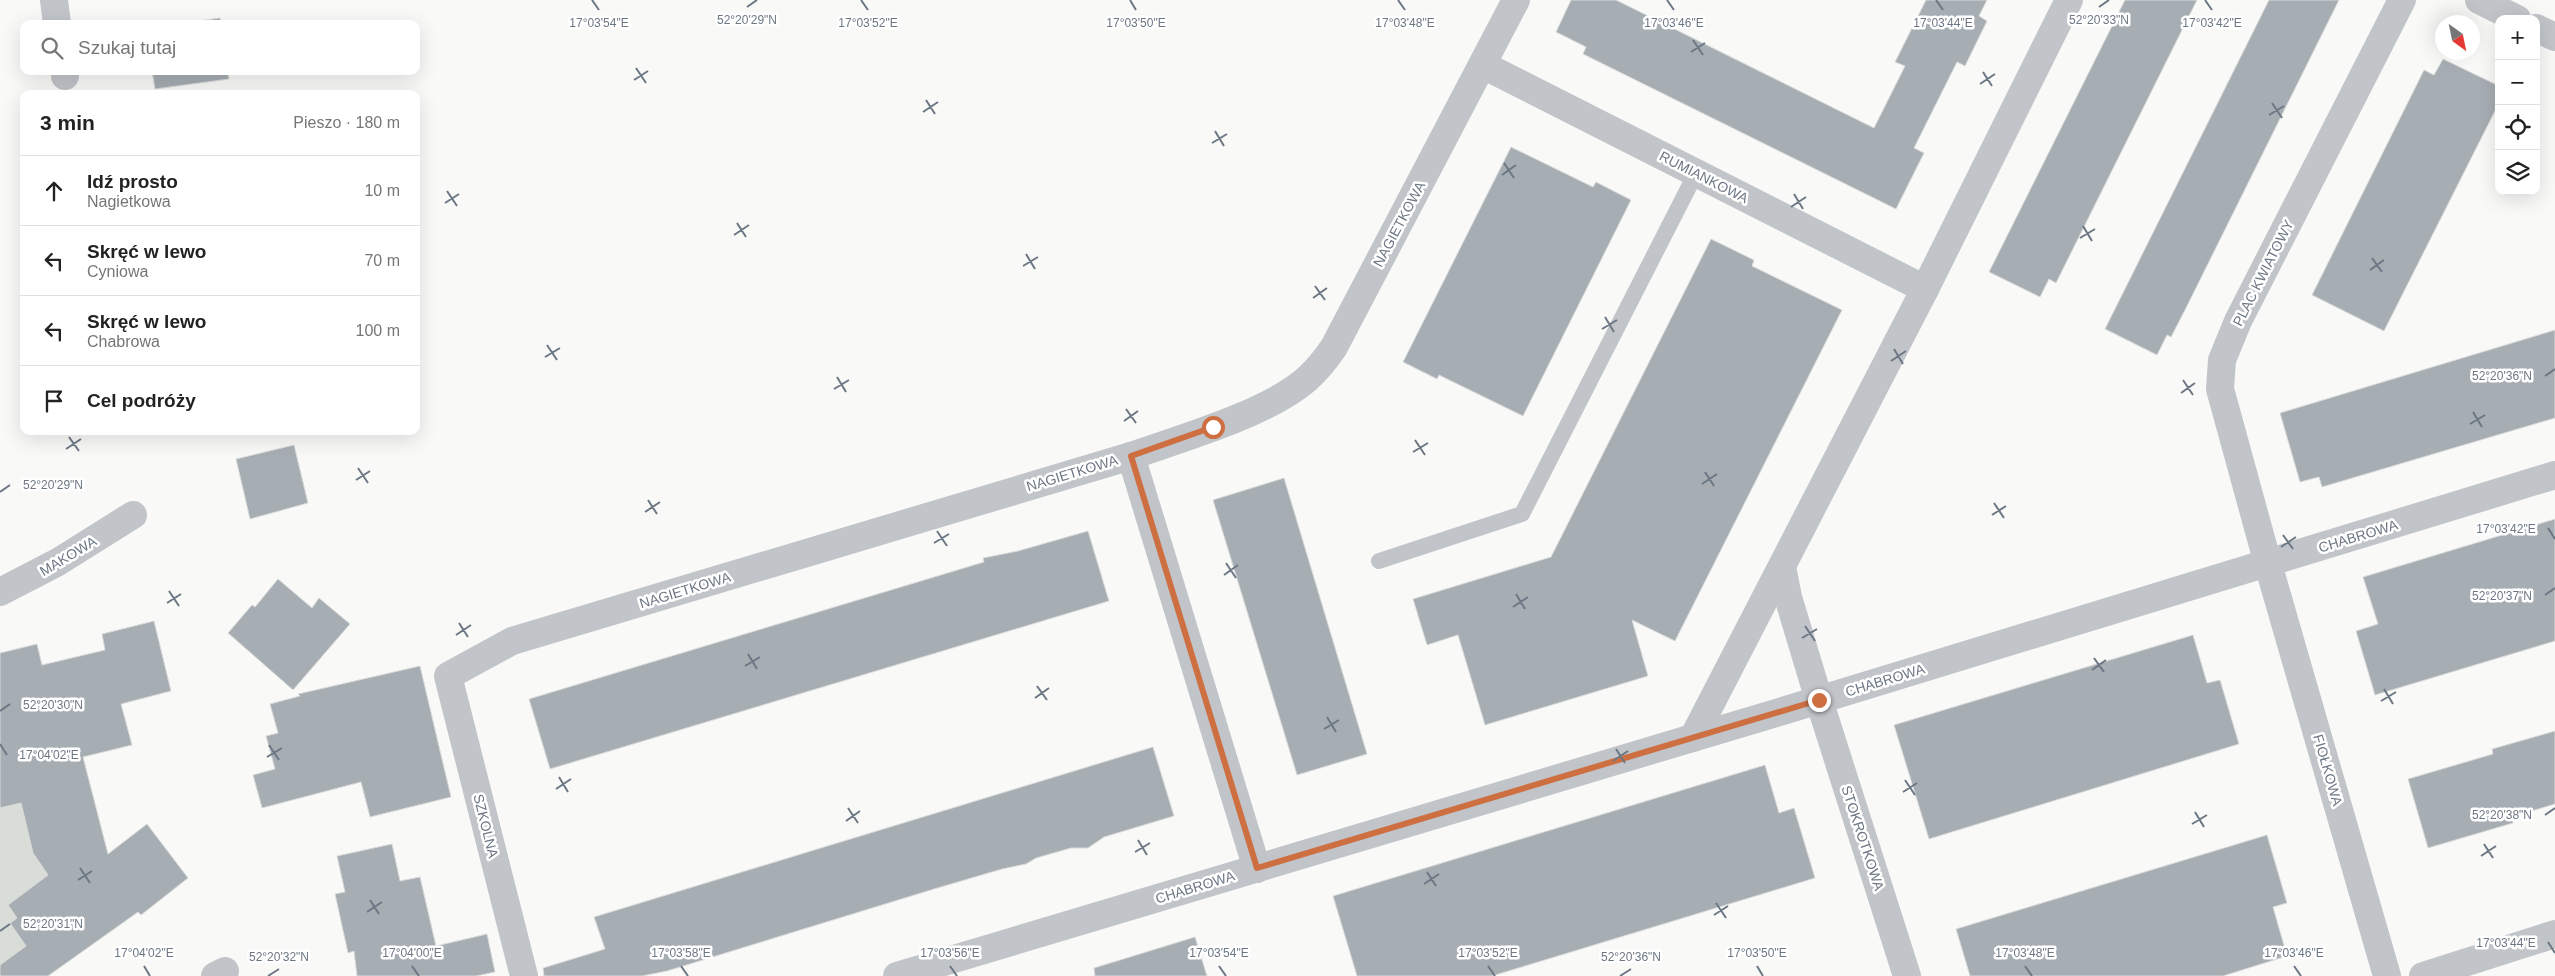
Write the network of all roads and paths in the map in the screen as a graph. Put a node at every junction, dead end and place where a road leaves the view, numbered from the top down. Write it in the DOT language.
graph roads {
  1 [pos="54,0"];
  2 [pos="1516,0"];
  3 [pos="2069,0"];
  4 [pos="2402,0"];
  5 [pos="2479,0"];
  6 [pos="2509,15"];
  7 [pos="56,20"];
  8 [pos="2540,30"];
  9 [pos="2555,37"];
  10 [pos="1483,65"];
  11 [pos="1696,173"];
  12 [pos="1925,288"];
  13 [pos="1131,456"];
  14 [pos="2555,475"];
  15 [pos="133,515"];
  16 [pos="1379,561"];
  17 [pos="2268,564"];
  18 [pos="1782,567"];
  19 [pos="0,592"];
  20 [pos="448,676"];
  21 [pos="1819,700"];
  22 [pos="1693,738"];
  23 [pos="1257,868"];
  24 [pos="2555,934"];
  25 [pos="524,976"];
  26 [pos="897,976"];
  27 [pos="1907,976"];
  28 [pos="2387,976"];
  29 [pos="2423,976"];
  1 -- 7 [label="street"];
  2 -- 10 [label="street, NAGIETKOWA"];
  3 -- 12 [label="street"];
  4 -- 17 [label="street, PLAC KWIATOWY"];
  5 -- 6 [label="street"];
  8 -- 9 [label="street"];
  10 -- 11 [label="street, RUMIANKOWA"];
  10 -- 13 [label="street, NAGIETKOWA"];
  11 -- 12 [label="street, RUMIANKOWA"];
  11 -- 16 [label="lane"];
  12 -- 18 [label="street"];
  13 -- 20 [label="street, NAGIETKOWA"];
  13 -- 23 [label="street"];
  14 -- 17 [label="street, CHABROWA"];
  15 -- 19 [label="street, MAKOWA"];
  17 -- 21 [label="street, CHABROWA"];
  17 -- 28 [label="street, FIOŁKOWA"];
  18 -- 21 [label="street, STOKROTKOWA"];
  18 -- 22 [label="street"];
  20 -- 25 [label="street, SZKOLNA"];
  21 -- 22 [label="street, CHABROWA"];
  21 -- 27 [label="street, STOKROTKOWA"];
  22 -- 23 [label="street, CHABROWA"];
  23 -- 26 [label="street, CHABROWA"];
  24 -- 29 [label="street"];
}
